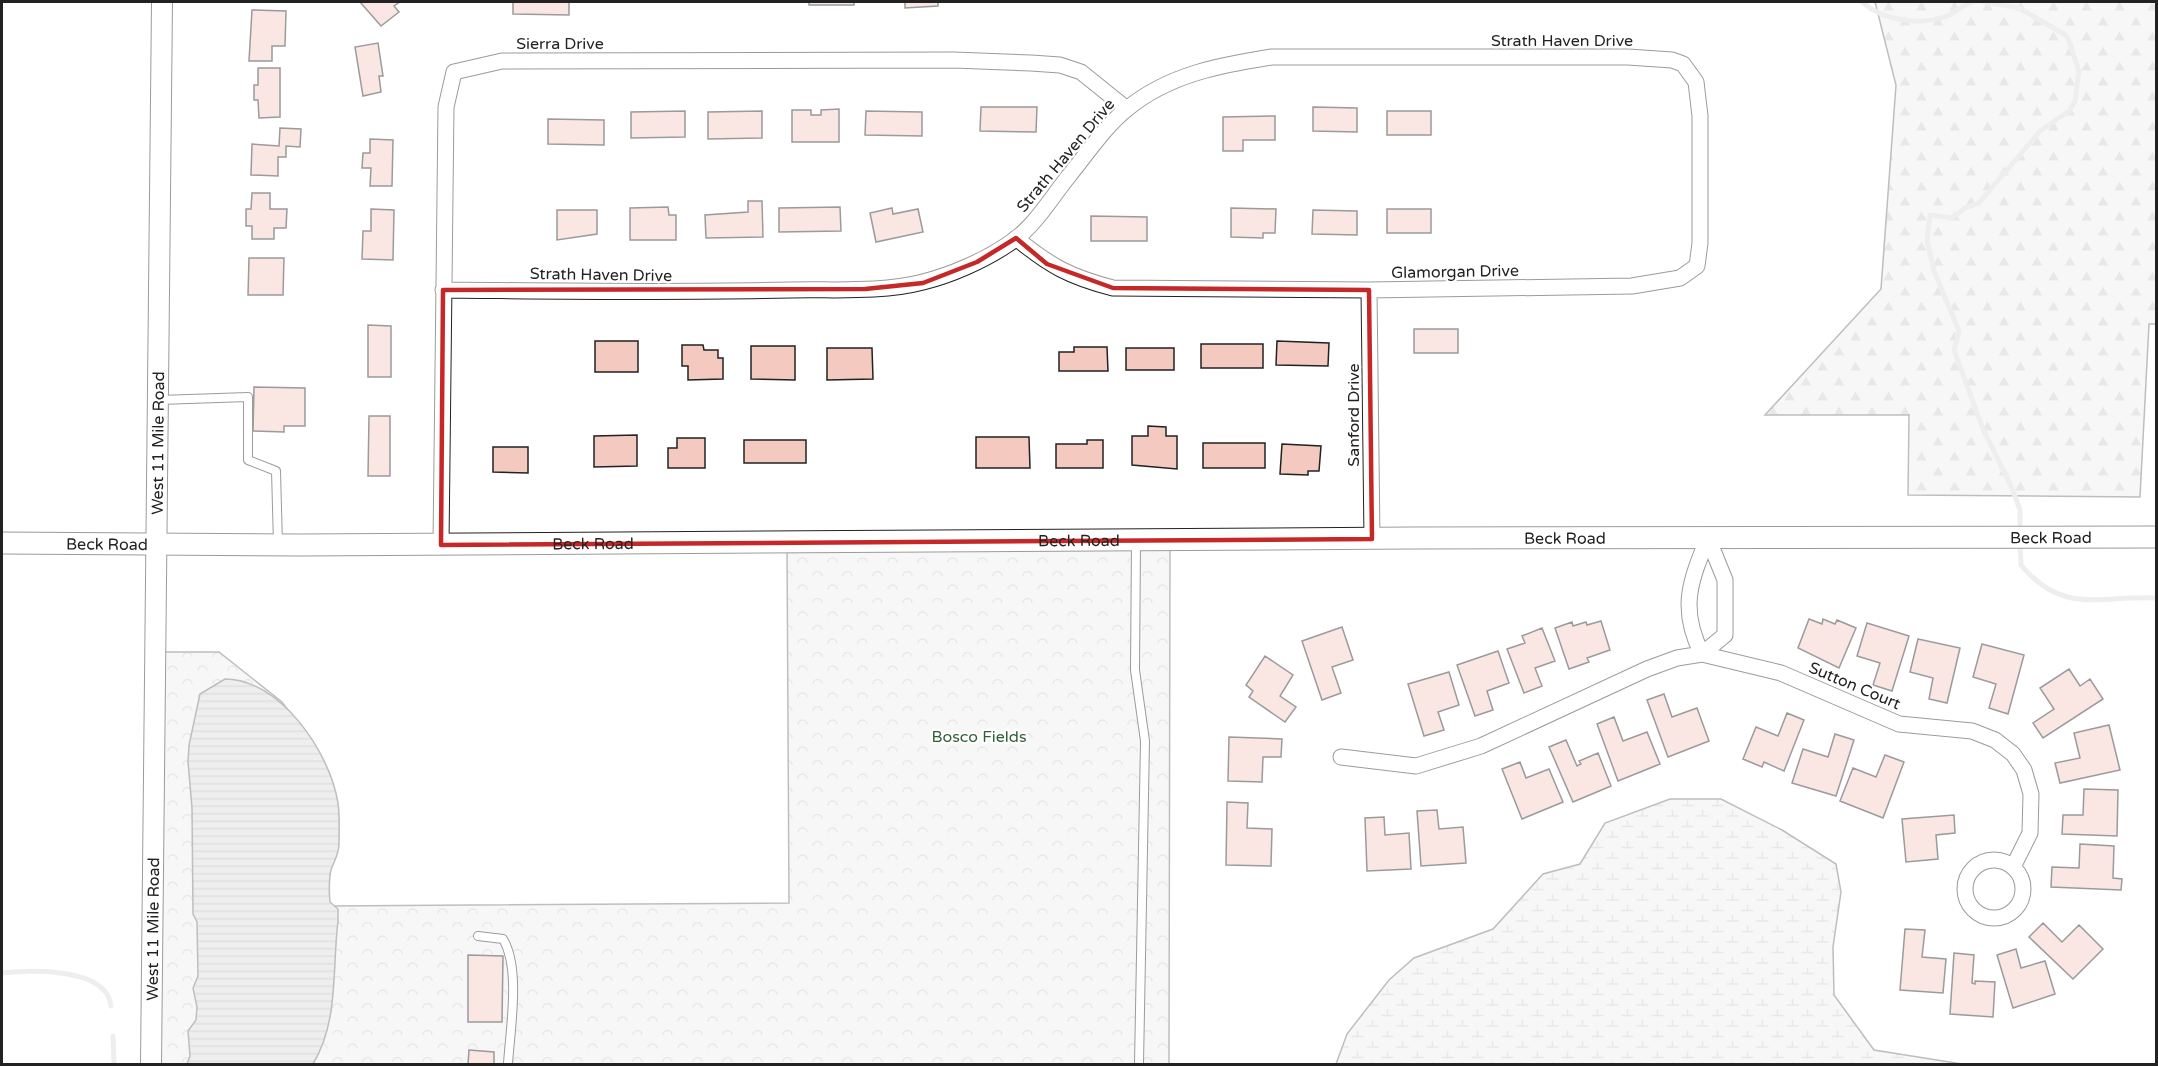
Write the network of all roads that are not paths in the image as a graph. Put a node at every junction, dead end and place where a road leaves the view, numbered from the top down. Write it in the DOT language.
graph roads {
  1 [pos="162,2"];
  2 [pos="1683,64"];
  3 [pos="1127,109"];
  4 [pos="1016,238"];
  5 [pos="443,290"];
  6 [pos="1369,290"];
  7 [pos="158,400"];
  8 [pos="2157,537"];
  9 [pos="1708,538"];
  10 [pos="1372,539"];
  11 [pos="1136,541"];
  12 [pos="2,543"];
  13 [pos="156,545"];
  14 [pos="278,545"];
  15 [pos="441,545"];
  16 [pos="1702,654"];
  17 [pos="1341,757"];
  18 [pos="2013,867"];
  19 [pos="478,936"];
  20 [pos="151,1065"];
  21 [pos="508,1065"];
  22 [pos="1138,1065"];
  1 -- 7 [label="street, West 11 Mile Road"];
  2 -- 3 [label="street, Strath Haven Drive"];
  2 -- 6 [label="street, Glamorgan Drive"];
  3 -- 4 [label="street, Strath Haven Drive"];
  3 -- 5 [label="street, Sierra Drive"];
  4 -- 5 [label="street, Strath Haven Drive"];
  4 -- 6 [label="street, Glamorgan Drive"];
  5 -- 15 [label="street, Sierra Drive"];
  6 -- 10 [label="street, Sanford Drive"];
  7 -- 13 [label="street, West 11 Mile Road"];
  7 -- 14 [label="lane"];
  8 -- 9 [label="main road, Beck Road"];
  9 -- 10 [label="main road, Beck Road"];
  9 -- 16 [label="street"];
  9 -- 16 [label="street, Sutton Court"];
  10 -- 11 [label="main road, Beck Road"];
  11 -- 15 [label="main road, Beck Road"];
  11 -- 22 [label="lane"];
  12 -- 13 [label="main road, Beck Road"];
  13 -- 14 [label="main road, Beck Road"];
  13 -- 20 [label="street, West 11 Mile Road"];
  14 -- 15 [label="main road, Beck Road"];
  16 -- 17 [label="street, Sutton Court"];
  16 -- 18 [label="street, Sutton Court"];
  19 -- 21 [label="lane"];
}
